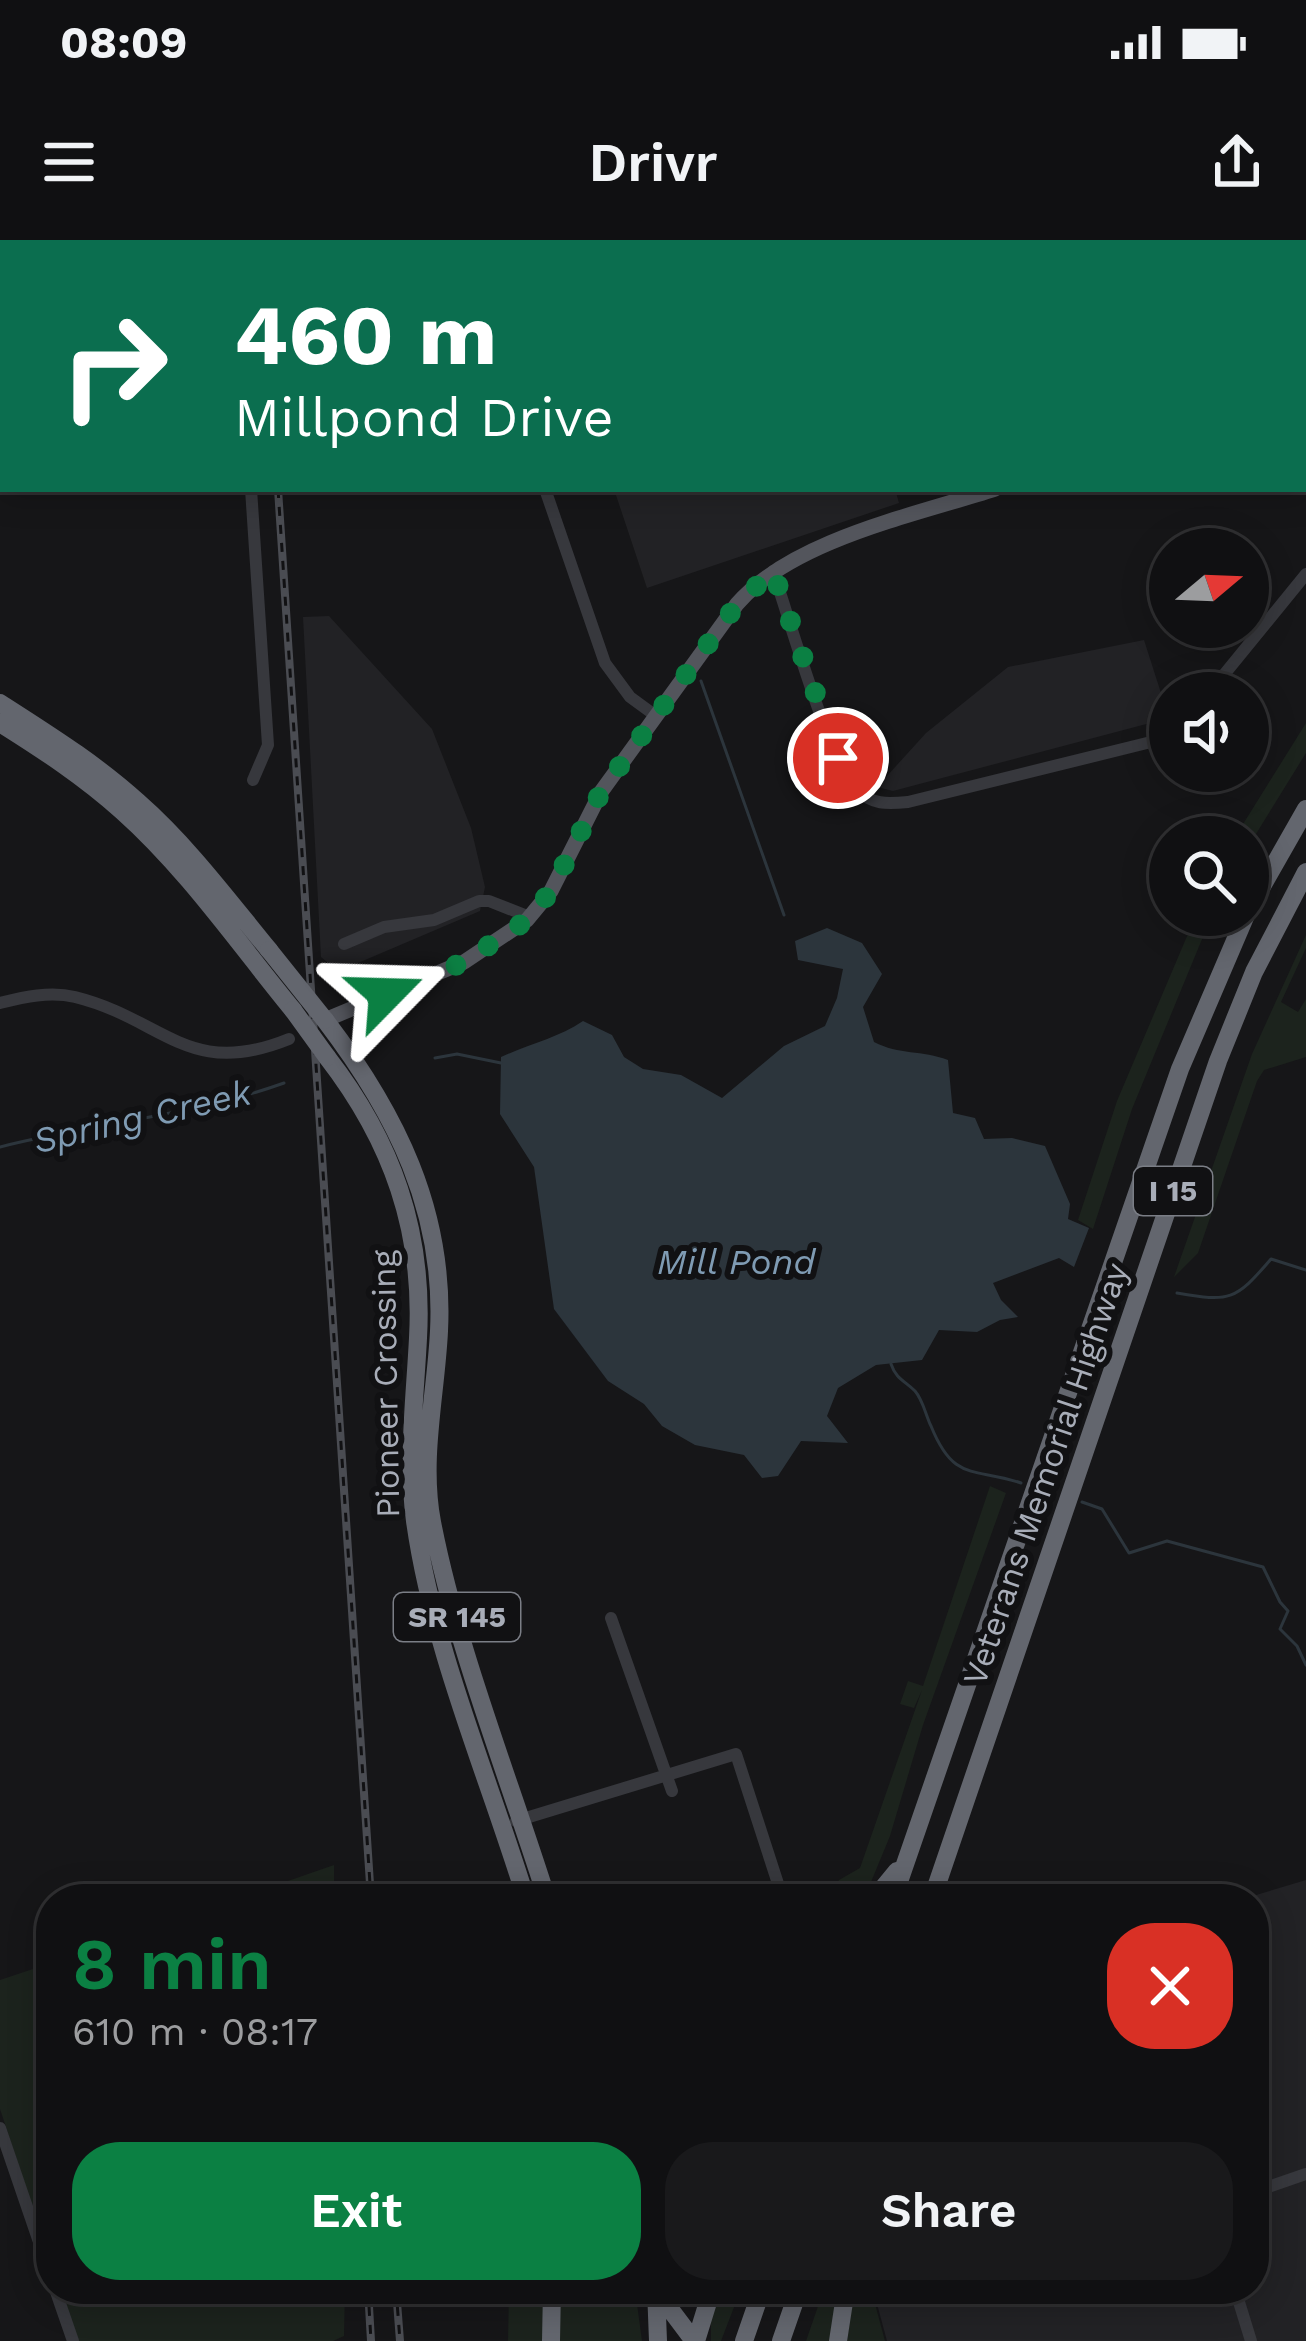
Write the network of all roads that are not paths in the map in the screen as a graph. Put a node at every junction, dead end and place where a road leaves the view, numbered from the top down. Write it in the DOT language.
graph roads {
  1 [pos="251,492"];
  2 [pos="546,492"];
  3 [pos="986,492"];
  4 [pos="773,571"];
  5 [pos="1306,574"];
  6 [pos="1226,672"];
  7 [pos="0,703"];
  8 [pos="656,716"];
  9 [pos="0,723"];
  10 [pos="1149,742"];
  11 [pos="254,780"];
  12 [pos="1306,809"];
  13 [pos="1306,872"];
  14 [pos="1269,874"];
  15 [pos="1306,882"];
  16 [pos="1288,905"];
  17 [pos="530,917"];
  18 [pos="1237,936"];
  19 [pos="344,944"];
  20 [pos="0,1003"];
  21 [pos="325,1020"];
  22 [pos="289,1040"];
  23 [pos="352,1074"];
  24 [pos="611,1618"];
  25 [pos="986,1741"];
  26 [pos="667,1776"];
  27 [pos="672,1791"];
  28 [pos="513,1822"];
  29 [pos="904,1862"];
  30 [pos="512,1884"];
  31 [pos="523,1884"];
  32 [pos="540,1884"];
  33 [pos="778,1884"];
  34 [pos="886,1884"];
  35 [pos="897,1884"];
  36 [pos="937,1884"];
  37 [pos="947,1884"];
  38 [pos="0,2128"];
  39 [pos="1306,2174"];
  40 [pos="1269,2188"];
  41 [pos="36,2233"];
  42 [pos="60,2304"];
  43 [pos="552,2304"];
  44 [pos="657,2304"];
  45 [pos="667,2304"];
  46 [pos="707,2304"];
  47 [pos="757,2304"];
  48 [pos="794,2304"];
  49 [pos="844,2304"];
  50 [pos="1240,2304"];
  51 [pos="73,2341"];
  52 [pos="551,2341"];
  53 [pos="658,2341"];
  54 [pos="695,2341"];
  55 [pos="744,2341"];
  56 [pos="781,2341"];
  57 [pos="838,2341"];
  58 [pos="1251,2341"];
  1 -- 11 [label="street"];
  2 -- 8 [label="street"];
  3 -- 4 [label="main road"];
  4 -- 8 [label="main road"];
  4 -- 10 [label="street"];
  5 -- 6 [label="street"];
  7 -- 21 [label="highway, Pioneer Crossing / SR 145, bridge"];
  8 -- 17 [label="main road"];
  9 -- 23 [label="highway, Pioneer Crossing / SR 145, bridge"];
  12 -- 14 [label="highway, Veterans Memorial Highway / I 15"];
  13 -- 16 [label="highway, Veterans Memorial Highway / I 15"];
  15 -- 16 [label="highway"];
  16 -- 25 [label="highway, Veterans Memorial Highway / I 15"];
  17 -- 19 [label="street"];
  17 -- 21 [label="main road"];
  18 -- 29 [label="highway, Veterans Memorial Highway / I 15"];
  20 -- 22 [label="street"];
  21 -- 23 [label="highway, Pioneer Crossing / SR 145"];
  23 -- 28 [label="highway, Pioneer Crossing / SR 145"];
  24 -- 26 [label="street"];
  25 -- 36 [label="highway, Veterans Memorial Highway / I 15"];
  25 -- 37 [label="highway"];
  26 -- 27 [label="street"];
  26 -- 28 [label="street"];
  26 -- 33 [label="street"];
  28 -- 30 [label="highway"];
  28 -- 31 [label="highway, Pioneer Crossing / SR 145"];
  28 -- 32 [label="highway, Pioneer Crossing / SR 145"];
  29 -- 34 [label="highway"];
  29 -- 35 [label="highway, Veterans Memorial Highway / I 15"];
  38 -- 41 [label="street"];
  39 -- 40 [label="street"];
  42 -- 51 [label="street"];
  43 -- 52 [label="highway"];
  44 -- 53 [label="highway"];
  45 -- 54 [label="highway"];
  46 -- 54 [label="highway"];
  47 -- 55 [label="highway"];
  48 -- 56 [label="highway"];
  49 -- 57 [label="highway"];
  50 -- 58 [label="street"];
}
